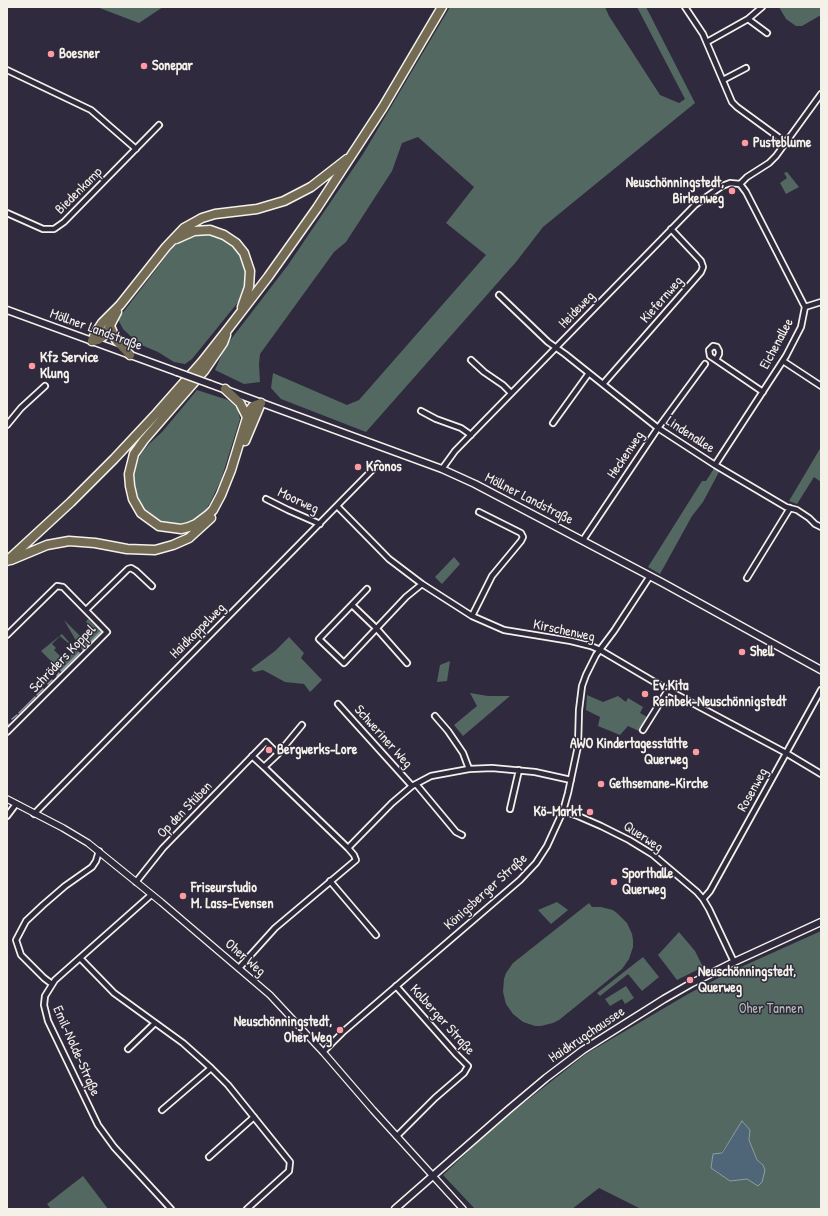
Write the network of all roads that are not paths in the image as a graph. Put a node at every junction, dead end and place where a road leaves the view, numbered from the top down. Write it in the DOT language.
graph roads {
  1 [pos="442,7"];
  2 [pos="685,7"];
  3 [pos="762,7"];
  4 [pos="748,19"];
  5 [pos="767,33"];
  6 [pos="707,42"];
  7 [pos="746,68"];
  8 [pos="7,70"];
  9 [pos="723,80"];
  10 [pos="821,94"];
  11 [pos="159,125"];
  12 [pos="786,142"];
  13 [pos="136,149"];
  14 [pos="352,154"];
  15 [pos="740,184"];
  16 [pos="7,213"];
  17 [pos="671,229"];
  18 [pos="172,241"];
  19 [pos="499,295"];
  20 [pos="821,302"];
  21 [pos="120,305"];
  22 [pos="804,307"];
  23 [pos="7,310"];
  24 [pos="239,314"];
  25 [pos="110,326"];
  26 [pos="228,328"];
  27 [pos="92,341"];
  28 [pos="556,348"];
  29 [pos="130,355"];
  30 [pos="471,360"];
  31 [pos="716,360"];
  32 [pos="783,361"];
  33 [pos="705,364"];
  34 [pos="589,373"];
  35 [pos="604,384"];
  36 [pos="45,386"];
  37 [pos="821,386"];
  38 [pos="225,389"];
  39 [pos="763,392"];
  40 [pos="511,394"];
  41 [pos="261,402"];
  42 [pos="421,411"];
  43 [pos="247,417"];
  44 [pos="553,423"];
  45 [pos="7,425"];
  46 [pos="658,428"];
  47 [pos="471,435"];
  48 [pos="378,464"];
  49 [pos="715,465"];
  50 [pos="442,469"];
  51 [pos="266,499"];
  52 [pos="337,506"];
  53 [pos="790,508"];
  54 [pos="479,512"];
  55 [pos="320,524"];
  56 [pos="821,527"];
  57 [pos="583,540"];
  58 [pos="7,561"];
  59 [pos="650,576"];
  60 [pos="747,578"];
  61 [pos="422,584"];
  62 [pos="152,586"];
  63 [pos="367,589"];
  64 [pos="352,605"];
  65 [pos="86,610"];
  66 [pos="472,616"];
  67 [pos="377,629"];
  68 [pos="7,635"];
  69 [pos="600,650"];
  70 [pos="407,663"];
  71 [pos="821,670"];
  72 [pos="668,690"];
  73 [pos="821,690"];
  74 [pos="338,704"];
  75 [pos="435,716"];
  76 [pos="302,725"];
  77 [pos="643,730"];
  78 [pos="7,732"];
  79 [pos="786,753"];
  80 [pos="278,754"];
  81 [pos="252,756"];
  82 [pos="264,767"];
  83 [pos="469,768"];
  84 [pos="519,770"];
  85 [pos="821,774"];
  86 [pos="571,780"];
  87 [pos="414,785"];
  88 [pos="7,799"];
  89 [pos="16,804"];
  90 [pos="510,809"];
  91 [pos="563,811"];
  92 [pos="34,814"];
  93 [pos="7,816"];
  94 [pos="462,835"];
  95 [pos="348,848"];
  96 [pos="99,851"];
  97 [pos="136,882"];
  98 [pos="330,882"];
  99 [pos="151,895"];
  100 [pos="703,899"];
  101 [pos="821,922"];
  102 [pos="376,935"];
  103 [pos="80,958"];
  104 [pos="734,962"];
  105 [pos="239,968"];
  106 [pos="52,984"];
  107 [pos="396,986"];
  108 [pos="155,1023"];
  109 [pos="128,1049"];
  110 [pos="323,1052"];
  111 [pos="211,1068"];
  112 [pos="162,1110"];
  113 [pos="254,1117"];
  114 [pos="397,1136"];
  115 [pos="209,1157"];
  116 [pos="431,1176"];
  117 [pos="171,1209"];
  118 [pos="247,1209"];
  119 [pos="395,1209"];
  120 [pos="462,1209"];
  1 -- 14 [label="highway"];
  2 -- 6 [label="street"];
  3 -- 4 [label="street"];
  4 -- 5 [label="street"];
  4 -- 6 [label="street"];
  6 -- 9 [label="street"];
  7 -- 9 [label="street"];
  8 -- 13 [label="street"];
  9 -- 12 [label="street"];
  10 -- 12 [label="street"];
  11 -- 13 [label="street, Biedenkamp"];
  12 -- 15 [label="street"];
  13 -- 16 [label="street, Biedenkamp"];
  14 -- 18 [label="highway"];
  14 -- 24 [label="highway"];
  15 -- 17 [label="street, Heideweg"];
  15 -- 22 [label="street, Eichenallee"];
  17 -- 28 [label="street, Heideweg"];
  17 -- 35 [label="street, Kiefernweg"];
  18 -- 21 [label="highway"];
  18 -- 24 [label="highway"];
  19 -- 28 [label="street, Lindenallee"];
  20 -- 22 [label="street"];
  21 -- 25 [label="highway"];
  21 -- 27 [label="highway"];
  22 -- 32 [label="street, Eichenallee"];
  23 -- 27 [label="main road, Möllner Landstraße"];
  24 -- 26 [label="highway"];
  25 -- 27 [label="highway"];
  25 -- 29 [label="highway"];
  26 -- 43 [label="highway"];
  26 -- 58 [label="highway"];
  27 -- 29 [label="main road, Möllner Landstraße"];
  28 -- 34 [label="street, Lindenallee"];
  28 -- 40 [label="street, Heideweg"];
  29 -- 38 [label="main road, Möllner Landstraße, bridge"];
  30 -- 40 [label="street"];
  31 -- 39 [label="street"];
  32 -- 37 [label="street"];
  32 -- 39 [label="street, Eichenallee"];
  33 -- 46 [label="street, Heckenweg"];
  34 -- 35 [label="street, Lindenallee"];
  34 -- 44 [label="street"];
  35 -- 46 [label="street, Lindenallee"];
  36 -- 45 [label="street"];
  38 -- 41 [label="main road, Möllner Landstraße"];
  38 -- 43 [label="highway"];
  39 -- 49 [label="street, Eichenallee"];
  40 -- 47 [label="street, Heideweg"];
  41 -- 43 [label="highway"];
  41 -- 50 [label="main road, Möllner Landstraße"];
  41 -- 58 [label="highway"];
  42 -- 47 [label="street"];
  46 -- 49 [label="street, Lindenallee"];
  46 -- 57 [label="street, Heckenweg"];
  47 -- 50 [label="street, Heideweg"];
  48 -- 52 [label="street, Haidkoppelweg"];
  49 -- 53 [label="street, Lindenallee"];
  50 -- 57 [label="main road, Möllner Landstraße"];
  51 -- 55 [label="street, Moorweg"];
  52 -- 55 [label="street, Haidkoppelweg"];
  52 -- 61 [label="street, Kirschenweg"];
  53 -- 56 [label="street, Lindenallee"];
  53 -- 60 [label="street"];
  54 -- 66 [label="street"];
  55 -- 92 [label="street, Haidkoppelweg"];
  57 -- 59 [label="main road, Möllner Landstraße"];
  59 -- 69 [label="street, Königsberger Straße"];
  59 -- 71 [label="main road, Möllner Landstraße"];
  61 -- 66 [label="street, Kirschenweg"];
  61 -- 67 [label="street"];
  62 -- 65 [label="street"];
  63 -- 64 [label="street"];
  64 -- 67 [label="street"];
  64 -- 67 [label="street"];
  65 -- 68 [label="street, Schröders Koppel"];
  65 -- 78 [label="street, Schröders Koppel"];
  66 -- 69 [label="street, Kirschenweg"];
  67 -- 70 [label="street"];
  69 -- 72 [label="street, Kirschenweg"];
  69 -- 86 [label="street, Königsberger Straße"];
  72 -- 77 [label="street"];
  72 -- 79 [label="street, Kirschenweg"];
  73 -- 79 [label="street, Rosenweg"];
  74 -- 87 [label="street, Schweriner Weg"];
  75 -- 83 [label="street"];
  76 -- 80 [label="street"];
  79 -- 85 [label="street, Kirschenweg"];
  79 -- 100 [label="street, Rosenweg"];
  80 -- 81 [label="street, Op den Stüben"];
  80 -- 82 [label="street"];
  81 -- 82 [label="street"];
  81 -- 97 [label="street, Op den Stüben"];
  82 -- 95 [label="street"];
  83 -- 84 [label="street"];
  83 -- 87 [label="street"];
  84 -- 86 [label="street"];
  84 -- 90 [label="street"];
  86 -- 91 [label="street, Königsberger Straße"];
  87 -- 94 [label="street, Schweriner Weg"];
  87 -- 95 [label="street"];
  88 -- 89 [label="street, Oher Weg"];
  89 -- 92 [label="street, Oher Weg"];
  89 -- 93 [label="street"];
  91 -- 100 [label="street, Querweg"];
  91 -- 107 [label="street, Königsberger Straße"];
  92 -- 96 [label="street, Oher Weg"];
  95 -- 98 [label="street"];
  96 -- 97 [label="street, Oher Weg"];
  96 -- 106 [label="street"];
  97 -- 99 [label="street, Oher Weg"];
  98 -- 102 [label="street"];
  98 -- 105 [label="street"];
  99 -- 103 [label="street, Emil-Nolde-Straße"];
  99 -- 105 [label="street, Oher Weg"];
  100 -- 104 [label="street, Querweg"];
  101 -- 104 [label="main road, Haidkrugchaussee"];
  103 -- 106 [label="street, Emil-Nolde-Straße"];
  103 -- 108 [label="street"];
  104 -- 116 [label="main road, Haidkrugchaussee"];
  105 -- 110 [label="street, Oher Weg"];
  106 -- 117 [label="street, Emil-Nolde-Straße"];
  107 -- 110 [label="street, Königsberger Straße"];
  107 -- 114 [label="street, Kolberger Straße"];
  108 -- 109 [label="street"];
  108 -- 111 [label="street"];
  110 -- 114 [label="street, Oher Weg"];
  111 -- 112 [label="street"];
  111 -- 113 [label="street"];
  113 -- 115 [label="street"];
  113 -- 118 [label="street"];
  114 -- 116 [label="street, Oher Weg"];
  116 -- 119 [label="main road, Haidkrugchaussee"];
  116 -- 120 [label="street, Oher Weg"];
}
